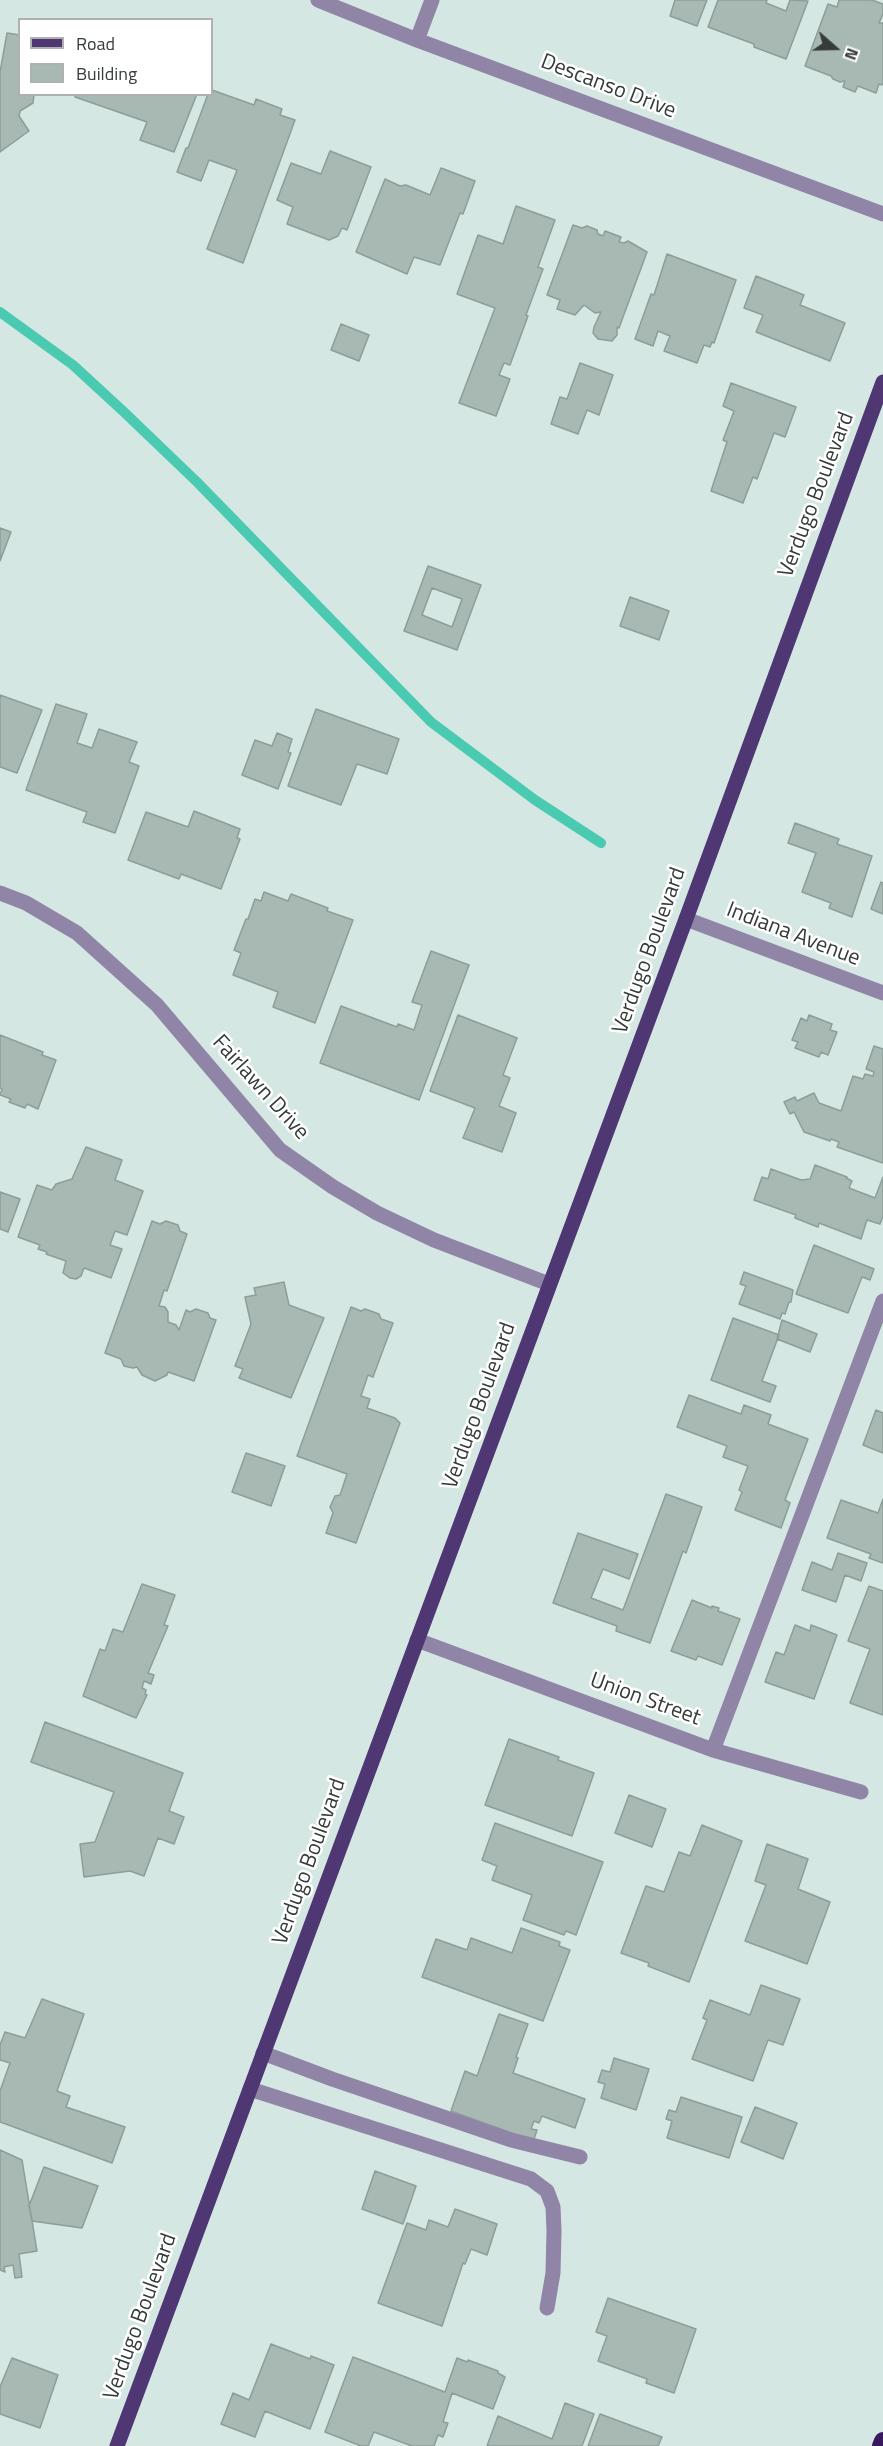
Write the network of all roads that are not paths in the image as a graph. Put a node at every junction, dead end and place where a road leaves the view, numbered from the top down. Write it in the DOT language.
graph roads {
  1 [pos="318,0"];
  2 [pos="432,0"];
  3 [pos="417,40"];
  4 [pos="883,214"];
  5 [pos="883,382"];
  6 [pos="0,893"];
  7 [pos="686,919"];
  8 [pos="883,993"];
  9 [pos="549,1284"];
  10 [pos="883,1301"];
  11 [pos="417,1640"];
  12 [pos="713,1749"];
  13 [pos="861,1792"];
  14 [pos="263,2053"];
  15 [pos="250,2089"];
  16 [pos="580,2157"];
  17 [pos="547,2308"];
  18 [pos="883,2441"];
  19 [pos="117,2446"];
  20 [pos="881,2446"];
  1 -- 3 [label="street, Descanso Drive"];
  2 -- 3 [label="street"];
  3 -- 4 [label="street, Descanso Drive"];
  5 -- 7 [label="main road, Verdugo Boulevard"];
  6 -- 9 [label="street, Fairlawn Drive"];
  7 -- 8 [label="street, Indiana Avenue"];
  7 -- 9 [label="main road, Verdugo Boulevard"];
  9 -- 11 [label="main road, Verdugo Boulevard"];
  10 -- 12 [label="street"];
  11 -- 12 [label="street, Union Street"];
  11 -- 14 [label="main road, Verdugo Boulevard"];
  12 -- 13 [label="street, Union Street"];
  14 -- 15 [label="main road, Verdugo Boulevard"];
  14 -- 16 [label="street"];
  15 -- 17 [label="street"];
  15 -- 19 [label="main road, Verdugo Boulevard"];
  18 -- 20 [label="highway"];
}
